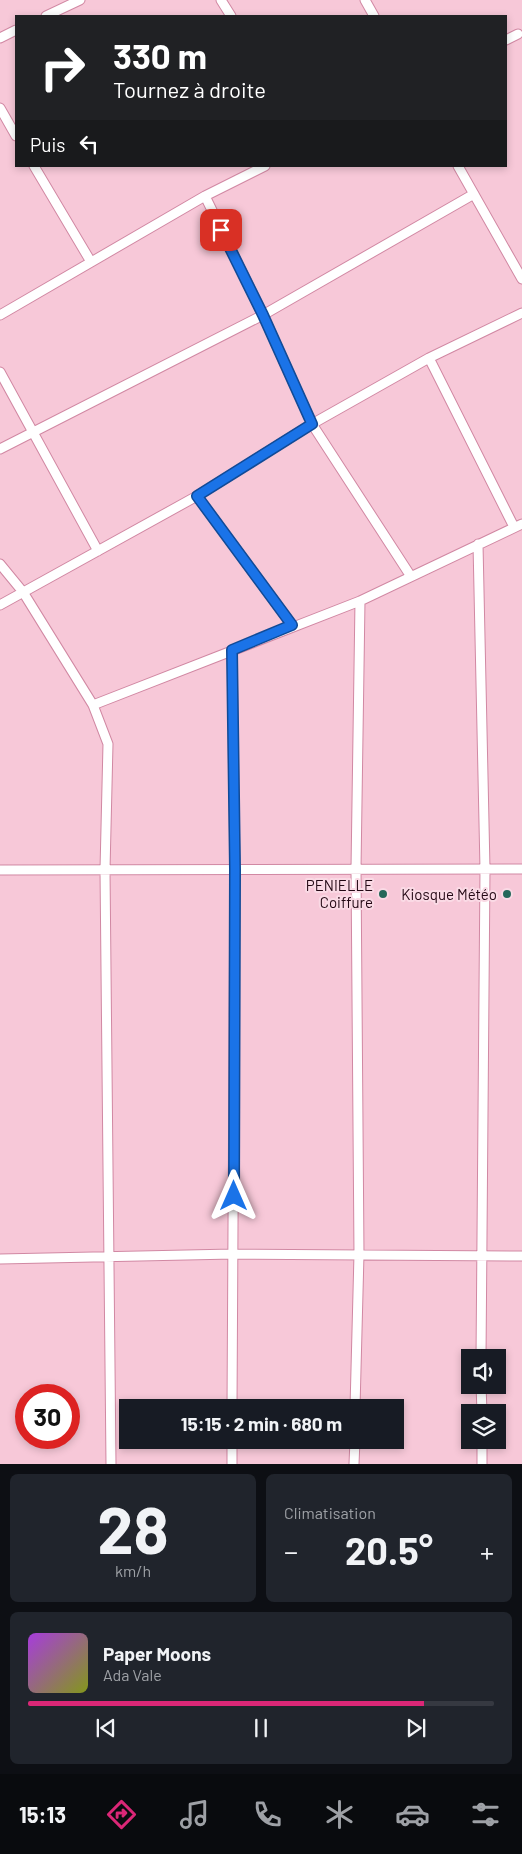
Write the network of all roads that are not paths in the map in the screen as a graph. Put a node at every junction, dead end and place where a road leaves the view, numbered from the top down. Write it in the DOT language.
graph roads {
  1 [pos="80,0"];
  2 [pos="221,0"];
  3 [pos="364,0"];
  4 [pos="48,15"];
  5 [pos="230,15"];
  6 [pos="373,15"];
  7 [pos="15,30"];
  8 [pos="518,34"];
  9 [pos="0,38"];
  10 [pos="507,40"];
  11 [pos="0,108"];
  12 [pos="15,134"];
  13 [pos="35,167"];
  14 [pos="263,167"];
  15 [pos="459,167"];
  16 [pos="474,194"];
  17 [pos="205,196"];
  18 [pos="91,262"];
  19 [pos="522,279"];
  20 [pos="522,312"];
  21 [pos="0,315"];
  22 [pos="263,315"];
  23 [pos="429,358"];
  24 [pos="0,372"];
  25 [pos="312,424"];
  26 [pos="34,433"];
  27 [pos="0,449"];
  28 [pos="197,496"];
  29 [pos="518,526"];
  30 [pos="478,544"];
  31 [pos="98,551"];
  32 [pos="0,564"];
  33 [pos="410,575"];
  34 [pos="23,592"];
  35 [pos="360,601"];
  36 [pos="0,605"];
  37 [pos="292,625"];
  38 [pos="232,650"];
  39 [pos="93,705"];
  40 [pos="235,869"];
  41 [pos="356,869"];
  42 [pos="485,869"];
  43 [pos="522,869"];
  44 [pos="0,870"];
  45 [pos="105,870"];
  46 [pos="234,1254"];
  47 [pos="359,1254"];
  48 [pos="522,1256"];
  49 [pos="110,1257"];
  50 [pos="481,1257"];
  51 [pos="0,1259"];
  52 [pos="481,1349"];
  53 [pos="232,1399"];
  54 [pos="355,1399"];
  55 [pos="232,1449"];
  56 [pos="354,1449"];
  57 [pos="482,1449"];
  58 [pos="111,1464"];
  59 [pos="232,1464"];
  60 [pos="354,1464"];
  61 [pos="482,1464"];
  1 -- 4 [label="street"];
  2 -- 5 [label="street"];
  3 -- 6 [label="street"];
  7 -- 9 [label="street"];
  8 -- 10 [label="street"];
  11 -- 12 [label="street"];
  13 -- 18 [label="street"];
  14 -- 17 [label="street"];
  15 -- 16 [label="street"];
  16 -- 19 [label="street"];
  16 -- 22 [label="street"];
  17 -- 18 [label="street"];
  17 -- 22 [label="street"];
  18 -- 21 [label="street"];
  20 -- 23 [label="street"];
  22 -- 25 [label="street"];
  22 -- 26 [label="street"];
  23 -- 25 [label="street"];
  23 -- 29 [label="street"];
  24 -- 26 [label="street"];
  25 -- 28 [label="street"];
  25 -- 33 [label="street"];
  26 -- 27 [label="street"];
  26 -- 31 [label="street"];
  28 -- 31 [label="street"];
  28 -- 37 [label="street"];
  29 -- 30 [label="street"];
  30 -- 33 [label="street"];
  30 -- 42 [label="street"];
  31 -- 34 [label="street"];
  32 -- 34 [label="street"];
  33 -- 35 [label="street"];
  34 -- 36 [label="street"];
  34 -- 39 [label="street"];
  35 -- 37 [label="street"];
  35 -- 41 [label="street"];
  37 -- 38 [label="street"];
  38 -- 39 [label="street"];
  38 -- 40 [label="street"];
  39 -- 45 [label="street"];
  40 -- 41 [label="street"];
  40 -- 45 [label="street"];
  40 -- 46 [label="street"];
  41 -- 42 [label="street"];
  41 -- 47 [label="street"];
  42 -- 43 [label="street"];
  42 -- 50 [label="street"];
  44 -- 45 [label="street"];
  45 -- 49 [label="street"];
  46 -- 47 [label="street"];
  46 -- 49 [label="street"];
  46 -- 53 [label="street"];
  47 -- 50 [label="street"];
  47 -- 54 [label="street"];
  48 -- 50 [label="street"];
  49 -- 51 [label="street"];
  49 -- 58 [label="street"];
  50 -- 52 [label="street"];
  55 -- 59 [label="street"];
  56 -- 60 [label="street"];
  57 -- 61 [label="street"];
}
